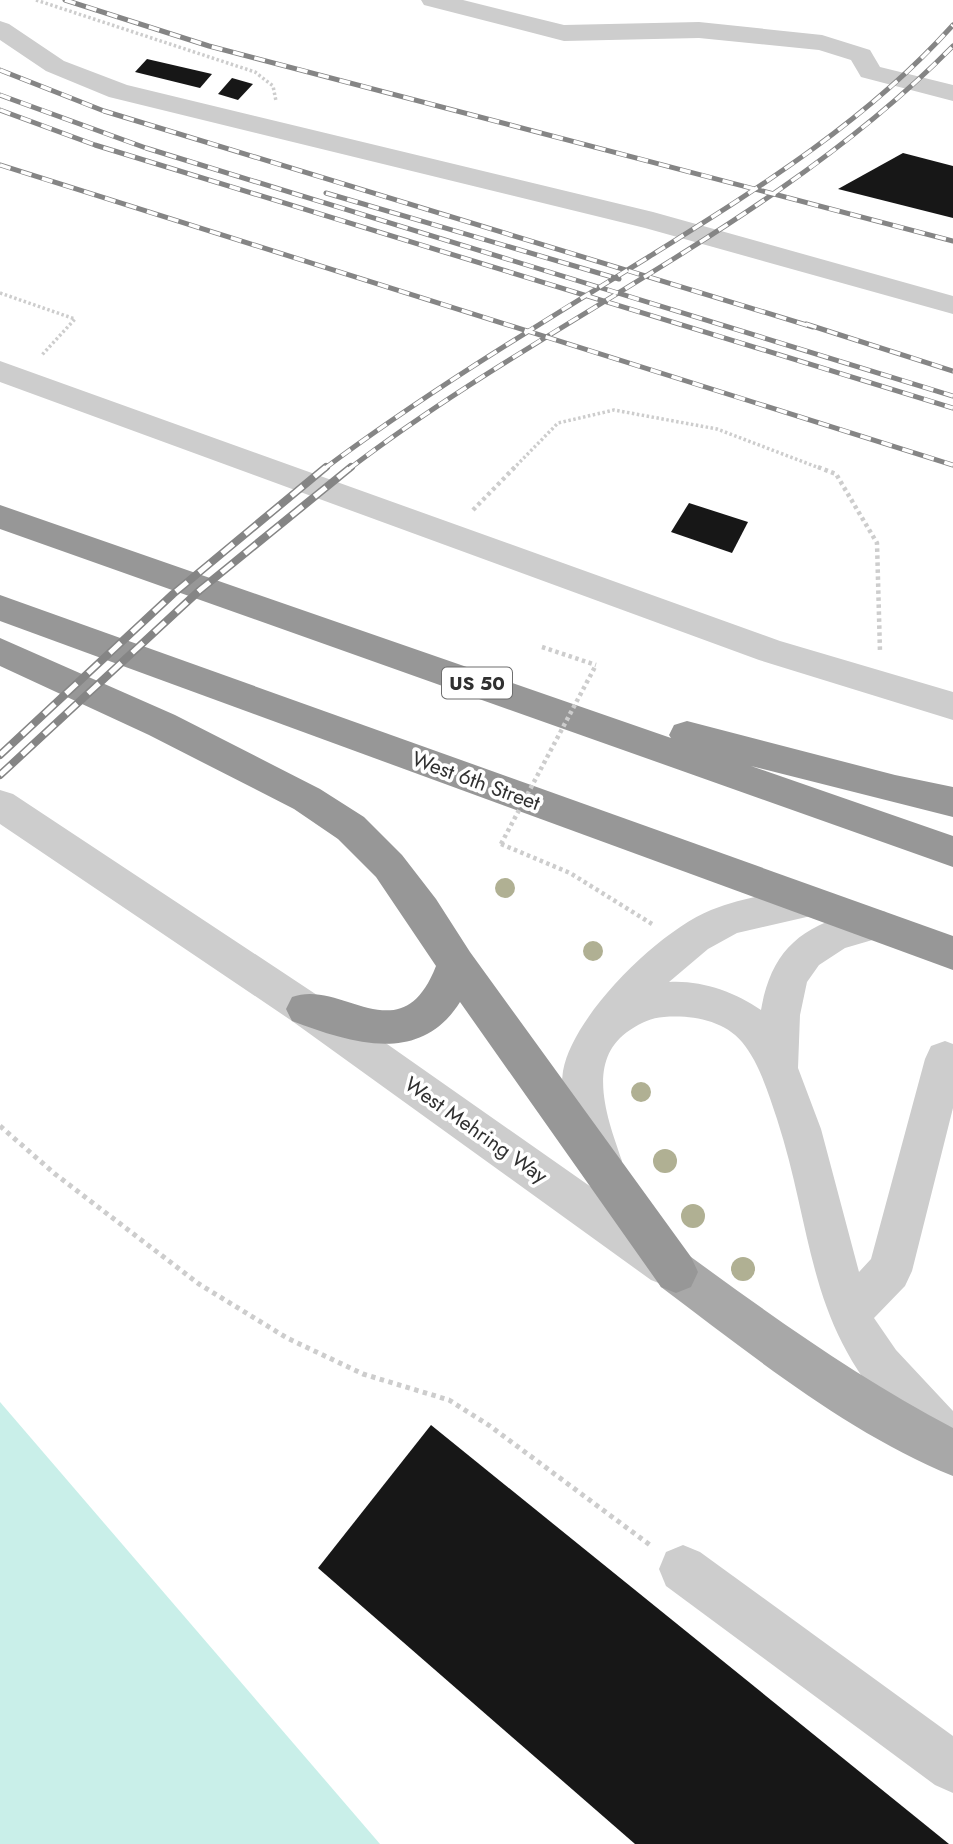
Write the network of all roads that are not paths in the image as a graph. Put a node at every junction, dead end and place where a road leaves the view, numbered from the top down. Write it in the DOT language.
graph roads {
  1 [pos="433,0"];
  2 [pos="676,8"];
  3 [pos="0,29"];
  4 [pos="699,30"];
  5 [pos="953,93"];
  6 [pos="953,305"];
  7 [pos="10,375"];
  8 [pos="0,517"];
  9 [pos="0,608"];
  10 [pos="0,651"];
  11 [pos="499,691"];
  12 [pos="953,706"];
  13 [pos="953,802"];
  14 [pos="0,805"];
  15 [pos="953,852"];
  16 [pos="810,902"];
  17 [pos="872,924"];
  18 [pos="953,953"];
  19 [pos="456,964"];
  20 [pos="306,1009"];
  21 [pos="609,1021"];
  22 [pos="953,1062"];
  23 [pos="778,1069"];
  24 [pos="605,1173"];
  25 [pos="676,1272"];
  26 [pos="849,1313"];
  27 [pos="953,1444"];
  28 [pos="953,1453"];
  29 [pos="683,1569"];
  30 [pos="953,1767"];
  1 -- 4 [label="street"];
  2 -- 4 [label="street"];
  3 -- 6 [label="street"];
  4 -- 5 [label="street"];
  7 -- 12 [label="street"];
  8 -- 11 [label="highway, US 50"];
  9 -- 16 [label="highway, West 6th Street"];
  10 -- 19 [label="highway"];
  11 -- 13 [label="highway"];
  11 -- 15 [label="highway, US 50"];
  14 -- 20 [label="street, West Mehring Way"];
  16 -- 17 [label="highway, West 6th Street"];
  16 -- 21 [label="street"];
  17 -- 18 [label="highway, West 6th Street"];
  17 -- 23 [label="street"];
  19 -- 20 [label="highway"];
  19 -- 24 [label="highway"];
  20 -- 25 [label="street, West Mehring Way"];
  21 -- 23 [label="street"];
  21 -- 24 [label="street"];
  22 -- 26 [label="street"];
  23 -- 26 [label="street"];
  24 -- 25 [label="highway"];
  25 -- 28 [label="main road, West Mehring Way"];
  26 -- 27 [label="street"];
  29 -- 30 [label="street"];
}
